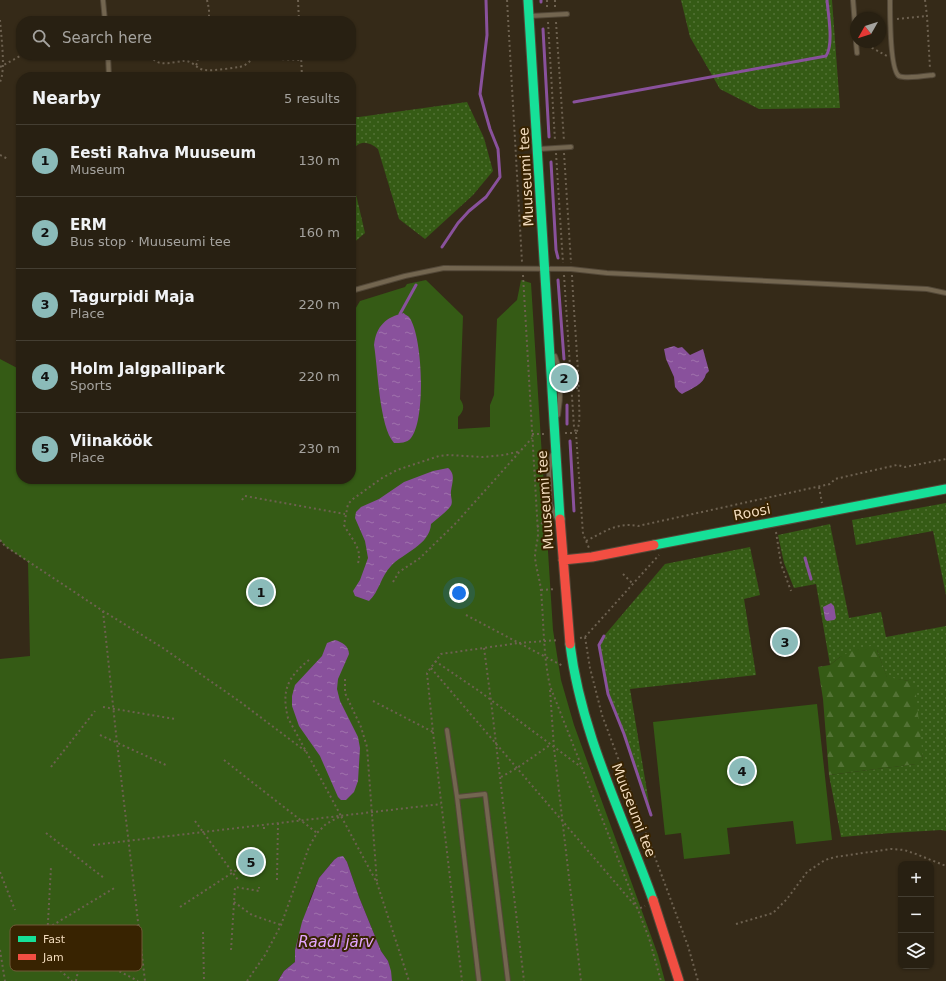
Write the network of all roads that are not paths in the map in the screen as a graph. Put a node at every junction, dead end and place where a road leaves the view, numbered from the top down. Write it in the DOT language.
graph roads {
  1 [pos="103,0"];
  2 [pos="528,0"];
  3 [pos="853,0"];
  4 [pos="890,0"];
  5 [pos="854,12"];
  6 [pos="567,14"];
  7 [pos="105,16"];
  8 [pos="530,16"];
  9 [pos="857,48"];
  10 [pos="857,53"];
  11 [pos="108,60"];
  12 [pos="109,72"];
  13 [pos="932,75"];
  14 [pos="572,147"];
  15 [pos="539,150"];
  16 [pos="545,268"];
  17 [pos="356,290"];
  18 [pos="946,293"];
  19 [pos="946,489"];
  20 [pos="563,560"];
  21 [pos="447,730"];
  22 [pos="457,797"];
  23 [pos="479,981"];
  24 [pos="508,981"];
  25 [pos="679,981"];
  1 -- 7 [label="lane"];
  2 -- 8 [label="street, Muuseumi tee"];
  3 -- 5 [label="lane"];
  4 -- 13 [label="lane"];
  6 -- 8 [label="lane"];
  8 -- 15 [label="street, Muuseumi tee"];
  9 -- 10 [label="lane"];
  11 -- 12 [label="lane"];
  14 -- 15 [label="lane"];
  15 -- 16 [label="street, Muuseumi tee"];
  16 -- 17 [label="lane"];
  16 -- 18 [label="lane"];
  16 -- 20 [label="street, Muuseumi tee"];
  19 -- 20 [label="street, Roosi"];
  20 -- 25 [label="street, Muuseumi tee"];
  21 -- 22 [label="lane"];
  22 -- 23 [label="lane"];
  22 -- 24 [label="lane"];
}
